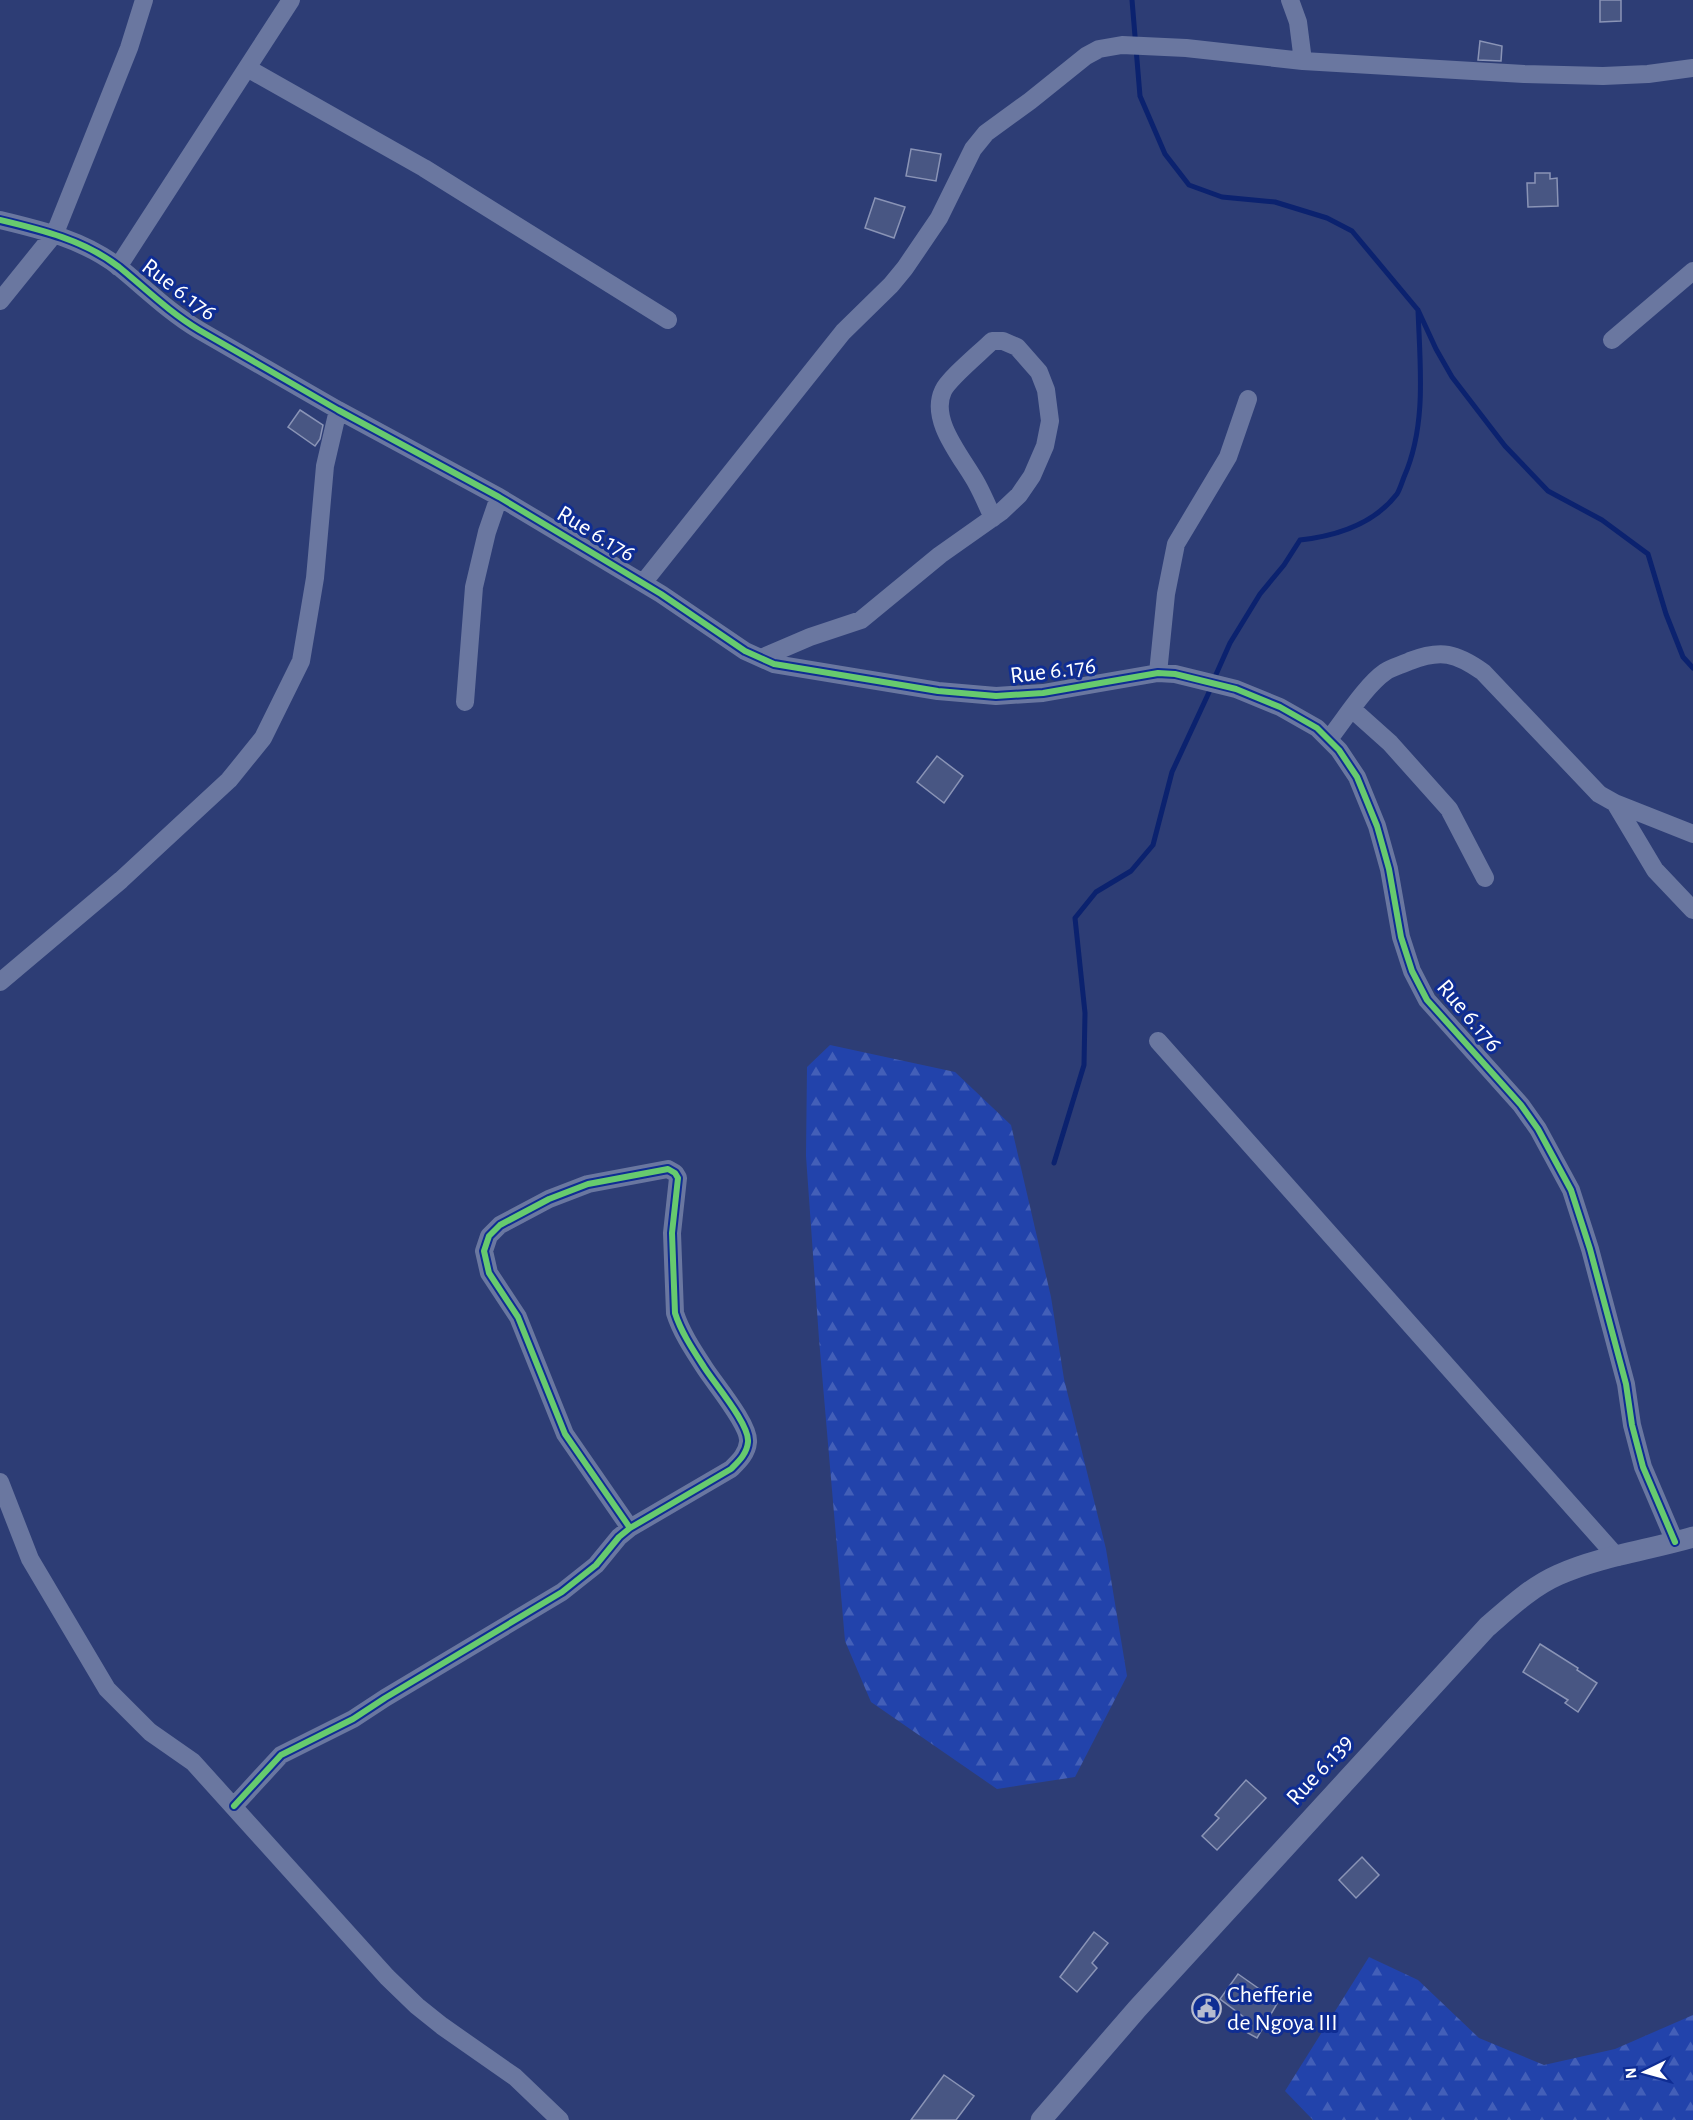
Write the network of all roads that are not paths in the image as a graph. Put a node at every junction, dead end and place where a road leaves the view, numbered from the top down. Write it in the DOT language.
graph roads {
  1 [pos="144,0"];
  2 [pos="291,0"];
  3 [pos="1290,0"];
  4 [pos="1303,61"];
  5 [pos="247,68"];
  6 [pos="1693,68"];
  7 [pos="0,220"];
  8 [pos="56,233"];
  9 [pos="118,267"];
  10 [pos="1693,271"];
  11 [pos="0,301"];
  12 [pos="668,320"];
  13 [pos="1612,340"];
  14 [pos="1248,399"];
  15 [pos="338,410"];
  16 [pos="499,497"];
  17 [pos="993,518"];
  18 [pos="643,583"];
  19 [pos="761,658"];
  20 [pos="1158,673"];
  21 [pos="465,702"];
  22 [pos="1352,709"];
  23 [pos="1329,739"];
  24 [pos="1615,802"];
  25 [pos="1693,834"];
  26 [pos="1485,878"];
  27 [pos="1693,910"];
  28 [pos="0,982"];
  29 [pos="1158,1041"];
  30 [pos="0,1482"];
  31 [pos="630,1528"];
  32 [pos="1684,1540"];
  33 [pos="1617,1557"];
  34 [pos="234,1806"];
  35 [pos="560,2120"];
  36 [pos="1041,2120"];
  1 -- 8 [label="street"];
  2 -- 5 [label="street"];
  3 -- 4 [label="street"];
  4 -- 6 [label="street"];
  4 -- 18 [label="street"];
  5 -- 9 [label="street"];
  5 -- 12 [label="street"];
  7 -- 8 [label="street, Rue 6.176"];
  8 -- 9 [label="street, Rue 6.176"];
  8 -- 11 [label="street"];
  9 -- 15 [label="street, Rue 6.176"];
  10 -- 13 [label="street"];
  14 -- 20 [label="street"];
  15 -- 16 [label="street, Rue 6.176"];
  15 -- 28 [label="street"];
  16 -- 18 [label="street, Rue 6.176"];
  16 -- 21 [label="street"];
  17 -- 17 [label="street"];
  17 -- 19 [label="street"];
  18 -- 19 [label="street, Rue 6.176"];
  19 -- 20 [label="street, Rue 6.176"];
  20 -- 23 [label="street, Rue 6.176"];
  22 -- 23 [label="street"];
  22 -- 24 [label="street"];
  22 -- 26 [label="street"];
  23 -- 32 [label="street, Rue 6.176"];
  24 -- 25 [label="street"];
  24 -- 27 [label="street"];
  29 -- 33 [label="street"];
  30 -- 34 [label="street"];
  31 -- 31 [label="street"];
  31 -- 34 [label="street"];
  32 -- 33 [label="street, Rue 6.139"];
  33 -- 36 [label="street, Rue 6.139"];
  34 -- 35 [label="street"];
}
